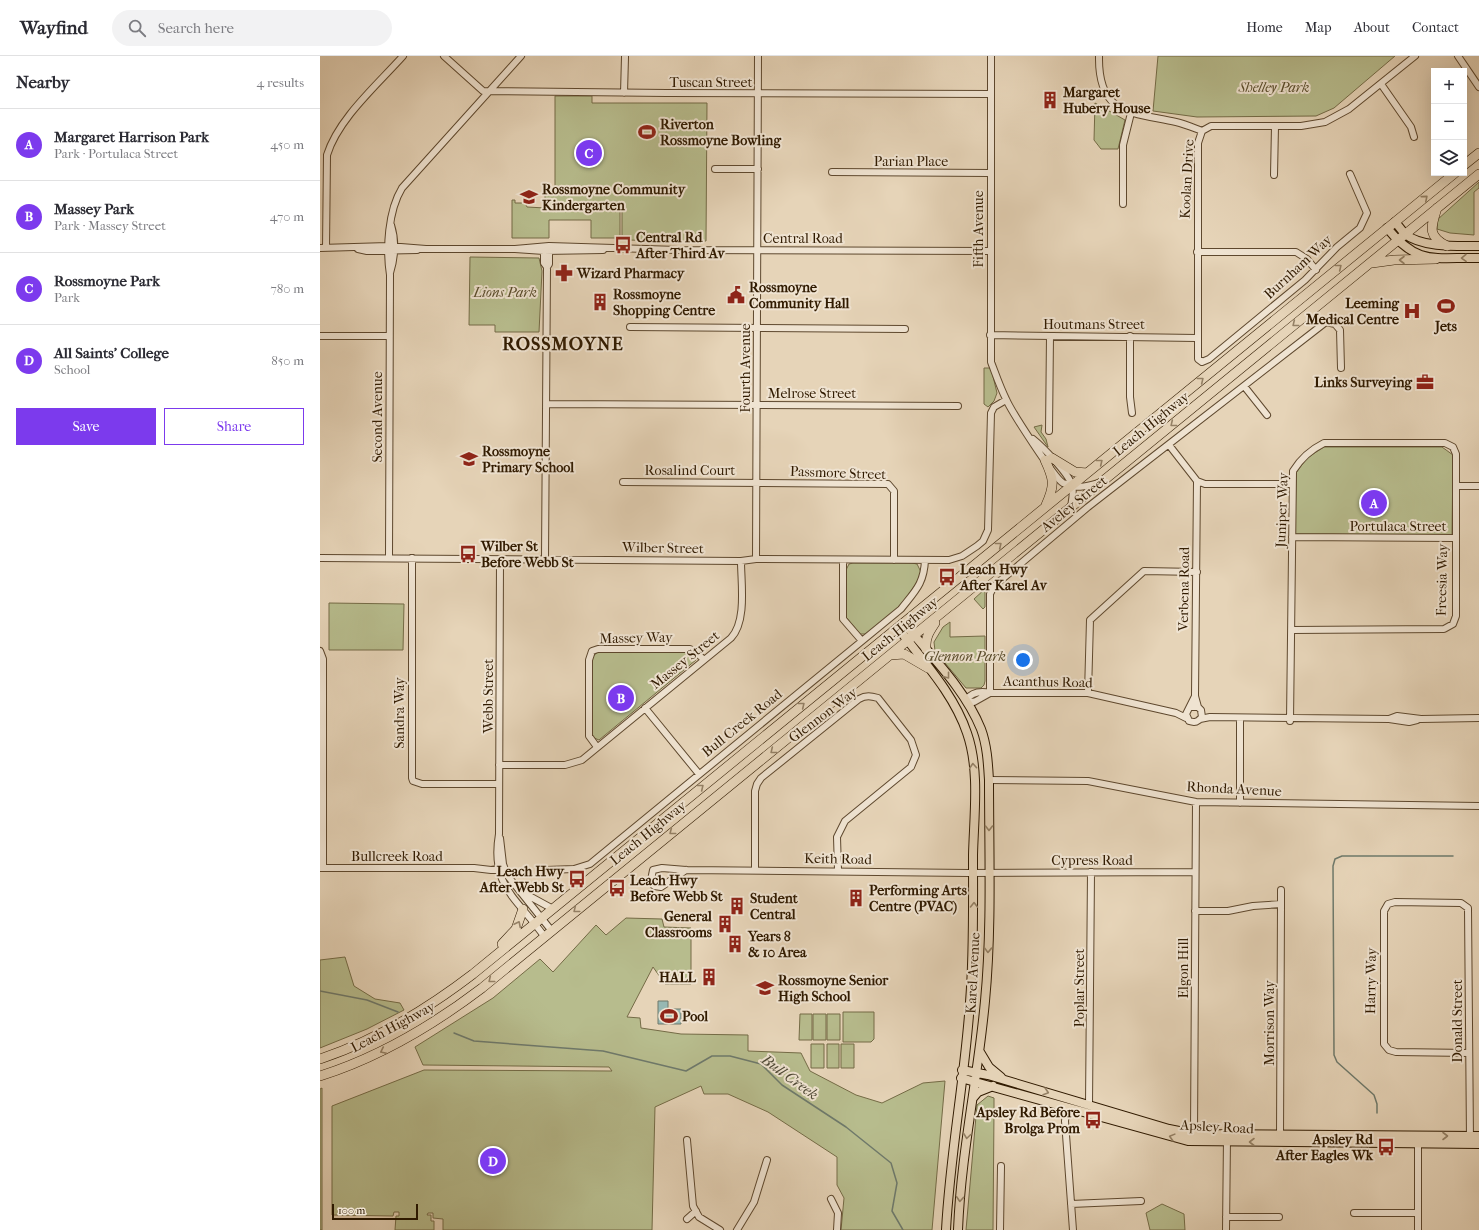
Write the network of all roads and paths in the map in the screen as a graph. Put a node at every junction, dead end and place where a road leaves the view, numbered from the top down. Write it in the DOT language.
graph roads {
  1 [pos="403,56"];
  2 [pos="444,56"];
  3 [pos="521,56"];
  4 [pos="758,56"];
  5 [pos="991,56"];
  6 [pos="1099,56"];
  7 [pos="1416,56"];
  8 [pos="1458,56"];
  9 [pos="624,57"];
  10 [pos="1381,84"];
  11 [pos="1479,87"];
  12 [pos="490,91"];
  13 [pos="624,93"];
  14 [pos="758,94"];
  15 [pos="991,94"];
  16 [pos="1130,113"];
  17 [pos="1275,126"];
  18 [pos="1202,131"];
  19 [pos="1414,137"];
  20 [pos="1479,153"];
  21 [pos="1467,163"];
  22 [pos="715,169"];
  23 [pos="758,169"];
  24 [pos="832,172"];
  25 [pos="990,173"];
  26 [pos="1350,174"];
  27 [pos="1479,174"];
  28 [pos="1274,175"];
  29 [pos="1451,176"];
  30 [pos="1123,204"];
  31 [pos="1437,208"];
  32 [pos="1395,222"];
  33 [pos="1387,228"];
  34 [pos="1406,234"];
  35 [pos="1398,241"];
  36 [pos="1447,246"];
  37 [pos="1479,246"];
  38 [pos="323,248"];
  39 [pos="391,249"];
  40 [pos="547,249"];
  41 [pos="758,250"];
  42 [pos="990,251"];
  43 [pos="1197,252"];
  44 [pos="1479,258"];
  45 [pos="1436,259"];
  46 [pos="1369,264"];
  47 [pos="1316,270"];
  48 [pos="630,327"];
  49 [pos="757,328"];
  50 [pos="905,329"];
  51 [pos="320,336"];
  52 [pos="389,336"];
  53 [pos="990,336"];
  54 [pos="1050,336"];
  55 [pos="1130,336"];
  56 [pos="1197,338"];
  57 [pos="1205,361"];
  58 [pos="1341,368"];
  59 [pos="1244,386"];
  60 [pos="1006,400"];
  61 [pos="546,404"];
  62 [pos="757,405"];
  63 [pos="958,406"];
  64 [pos="1132,413"];
  65 [pos="1267,415"];
  66 [pos="1049,431"];
  67 [pos="1169,445"];
  68 [pos="1452,447"];
  69 [pos="1048,459"];
  70 [pos="1087,473"];
  71 [pos="1103,481"];
  72 [pos="623,482"];
  73 [pos="1197,482"];
  74 [pos="756,483"];
  75 [pos="1292,484"];
  76 [pos="1072,485"];
  77 [pos="1456,486"];
  78 [pos="1479,486"];
  79 [pos="1046,507"];
  80 [pos="1071,508"];
  81 [pos="1292,537"];
  82 [pos="1455,538"];
  83 [pos="320,558"];
  84 [pos="389,558"];
  85 [pos="412,558"];
  86 [pos="500,559"];
  87 [pos="545,559"];
  88 [pos="756,559"];
  89 [pos="843,560"];
  90 [pos="894,560"];
  91 [pos="925,560"];
  92 [pos="741,561"];
  93 [pos="1196,572"];
  94 [pos="942,614"];
  95 [pos="901,626"];
  96 [pos="1292,630"];
  97 [pos="911,638"];
  98 [pos="862,641"];
  99 [pos="926,649"];
  100 [pos="320,651"];
  101 [pos="890,655"];
  102 [pos="704,660"];
  103 [pos="928,668"];
  104 [pos="990,693"];
  105 [pos="1088,693"];
  106 [pos="948,695"];
  107 [pos="1195,696"];
  108 [pos="966,700"];
  109 [pos="1198,706"];
  110 [pos="645,708"];
  111 [pos="1188,709"];
  112 [pos="1176,712"];
  113 [pos="960,717"];
  114 [pos="1202,717"];
  115 [pos="1186,718"];
  116 [pos="1240,718"];
  117 [pos="1479,718"];
  118 [pos="1290,719"];
  119 [pos="597,747"];
  120 [pos="499,765"];
  121 [pos="699,774"];
  122 [pos="990,780"];
  123 [pos="499,784"];
  124 [pos="1196,802"];
  125 [pos="1240,803"];
  126 [pos="1479,806"];
  127 [pos="500,867"];
  128 [pos="321,868"];
  129 [pos="546,870"];
  130 [pos="686,870"];
  131 [pos="755,870"];
  132 [pos="838,870"];
  133 [pos="1091,872"];
  134 [pos="1195,872"];
  135 [pos="973,873"];
  136 [pos="989,873"];
  137 [pos="518,890"];
  138 [pos="1281,890"];
  139 [pos="1461,903"];
  140 [pos="1281,904"];
  141 [pos="523,909"];
  142 [pos="553,909"];
  143 [pos="1195,911"];
  144 [pos="538,921"];
  145 [pos="548,933"];
  146 [pos="473,974"];
  147 [pos="980,1052"];
  148 [pos="1469,1052"];
  149 [pos="320,1059"];
  150 [pos="977,1072"];
  151 [pos="962,1074"];
  152 [pos="320,1076"];
  153 [pos="1004,1079"];
  154 [pos="975,1081"];
  155 [pos="993,1086"];
  156 [pos="972,1098"];
  157 [pos="1089,1105"];
  158 [pos="1067,1108"];
  159 [pos="1194,1134"];
  160 [pos="1479,1136"];
  161 [pos="1227,1139"];
  162 [pos="1280,1139"];
  163 [pos="687,1140"];
  164 [pos="1418,1140"];
  165 [pos="1470,1140"];
  166 [pos="1479,1144"];
  167 [pos="767,1160"];
  168 [pos="1001,1166"];
  169 [pos="831,1199"];
  170 [pos="1141,1201"];
  171 [pos="1071,1204"];
  172 [pos="696,1211"];
  173 [pos="1354,1213"];
  174 [pos="1418,1213"];
  175 [pos="1226,1217"];
  176 [pos="1279,1217"];
  177 [pos="687,1218"];
  178 [pos="720,1230"];
  179 [pos="737,1230"];
  180 [pos="837,1230"];
  181 [pos="946,1230"];
  182 [pos="958,1230"];
  183 [pos="1000,1230"];
  184 [pos="1073,1230"];
  185 [pos="1226,1230"];
  186 [pos="1418,1230"];
  1 -- 38 [label="street"];
  2 -- 12 [label="street, Tuscan Street"];
  3 -- 12 [label="street, Second Avenue"];
  4 -- 14 [label="street, Fourth Avenue"];
  5 -- 15 [label="street, Fifth Avenue"];
  6 -- 16 [label="street"];
  7 -- 10 [label="street, Koolan Drive"];
  8 -- 11 [label="street"];
  9 -- 13 [label="street"];
  10 -- 17 [label="street, Koolan Drive"];
  10 -- 19 [label="street"];
  12 -- 13 [label="street, Tuscan Street"];
  12 -- 39 [label="street, Second Avenue"];
  13 -- 14 [label="street, Tuscan Street"];
  14 -- 15 [label="street, Tuscan Street"];
  14 -- 23 [label="street, Fourth Avenue"];
  15 -- 25 [label="street, Fifth Avenue"];
  16 -- 18 [label="street"];
  16 -- 30 [label="street"];
  17 -- 18 [label="street, Koolan Drive"];
  17 -- 28 [label="street"];
  18 -- 43 [label="street, Koolan Drive"];
  20 -- 21 [label="highway"];
  22 -- 23 [label="street"];
  23 -- 41 [label="street, Fourth Avenue"];
  24 -- 25 [label="street, Parian Place"];
  25 -- 42 [label="street, Fifth Avenue"];
  26 -- 47 [label="street, Burnham Way"];
  27 -- 31 [label="highway, Leach Highway"];
  32 -- 29 [label="highway, Leach Highway, one-way"];
  31 -- 34 [label="highway, Leach Highway"];
  31 -- 36 [label="highway"];
  32 -- 33 [label="highway, Leach Highway"];
  32 -- 34 [label="main road"];
  33 -- 35 [label="main road"];
  70 -- 33 [label="highway, Leach Highway, one-way"];
  34 -- 35 [label="highway, Leach Highway"];
  34 -- 36 [label="main road"];
  35 -- 45 [label="main road"];
  35 -- 46 [label="highway, Leach Highway"];
  36 -- 37 [label="main road"];
  38 -- 39 [label="street, Central Road"];
  39 -- 40 [label="street, Central Road"];
  39 -- 52 [label="street, Second Avenue"];
  40 -- 41 [label="street, Central Road"];
  40 -- 61 [label="street"];
  41 -- 42 [label="street, Central Road"];
  41 -- 49 [label="street, Fourth Avenue"];
  42 -- 53 [label="street, Fifth Avenue"];
  43 -- 47 [label="street"];
  43 -- 56 [label="street, Koolan Drive"];
  44 -- 45 [label="main road, one-way"];
  45 -- 46 [label="highway, one-way"];
  46 -- 71 [label="highway, Leach Highway, one-way"];
  47 -- 57 [label="street, Burnham Way"];
  48 -- 49 [label="street"];
  49 -- 50 [label="street"];
  49 -- 62 [label="street, Fourth Avenue"];
  51 -- 52 [label="street"];
  52 -- 84 [label="street, Second Avenue"];
  53 -- 54 [label="street, Houtmans Street"];
  53 -- 60 [label="street, Fifth Avenue"];
  54 -- 55 [label="street, Houtmans Street"];
  54 -- 66 [label="street"];
  55 -- 56 [label="street, Houtmans Street"];
  55 -- 64 [label="street"];
  56 -- 57 [label="street, Koolan Drive"];
  58 -- 59 [label="street, Aveley Street"];
  59 -- 65 [label="street"];
  59 -- 67 [label="street, Aveley Street"];
  60 -- 69 [label="street, Fifth Avenue"];
  60 -- 91 [label="street, Wilber Street"];
  61 -- 62 [label="street, Melrose Street"];
  61 -- 87 [label="street"];
  62 -- 63 [label="street, Melrose Street"];
  62 -- 74 [label="street, Fourth Avenue"];
  67 -- 73 [label="street"];
  67 -- 104 [label="street, Aveley Street"];
  68 -- 75 [label="street, Juniper Way"];
  68 -- 77 [label="street, Freesia Way"];
  69 -- 70 [label="highway"];
  69 -- 76 [label="street, Fifth Avenue"];
  69 -- 79 [label="highway"];
  70 -- 76 [label="highway, Leach Highway"];
  71 -- 76 [label="street"];
  71 -- 80 [label="highway, Leach Highway"];
  72 -- 74 [label="street, Rosalind Court"];
  73 -- 75 [label="street"];
  73 -- 93 [label="street, Verbena Road"];
  74 -- 88 [label="street, Fourth Avenue"];
  74 -- 90 [label="street, Passmore Street"];
  75 -- 81 [label="street, Juniper Way"];
  76 -- 79 [label="highway, Leach Highway"];
  76 -- 80 [label="street"];
  77 -- 78 [label="street"];
  77 -- 82 [label="street, Freesia Way"];
  95 -- 79 [label="highway, Leach Highway, one-way"];
  80 -- 94 [label="highway, Leach Highway"];
  81 -- 82 [label="street, Portulaca Street"];
  81 -- 96 [label="street, Juniper Way"];
  82 -- 96 [label="street, Freesia Way"];
  83 -- 84 [label="street, Wilber Street"];
  84 -- 85 [label="street, Wilber Street"];
  85 -- 86 [label="street, Wilber Street"];
  85 -- 123 [label="street, Sandra Way"];
  86 -- 87 [label="street, Wilber Street"];
  86 -- 120 [label="street, Webb Street"];
  87 -- 92 [label="street, Wilber Street"];
  88 -- 89 [label="street, Wilber Street"];
  88 -- 92 [label="street, Wilber Street"];
  89 -- 90 [label="street, Wilber Street"];
  89 -- 98 [label="street"];
  90 -- 91 [label="street, Wilber Street"];
  91 -- 98 [label="street, Bull Creek Road"];
  92 -- 102 [label="street, Massey Street"];
  93 -- 105 [label="street"];
  93 -- 107 [label="street, Verbena Road"];
  94 -- 97 [label="highway, Leach Highway"];
  94 -- 99 [label="highway"];
  95 -- 97 [label="main road, Karel Avenue"];
  142 -- 95 [label="highway, Leach Highway, one-way"];
  96 -- 118 [label="street, Juniper Way"];
  97 -- 99 [label="main road, Karel Avenue"];
  97 -- 101 [label="highway, Leach Highway"];
  97 -- 103 [label="main road, Karel Avenue"];
  98 -- 121 [label="street, Bull Creek Road"];
  99 -- 108 [label="main road, Karel Avenue, one-way"];
  100 -- 128 [label="street"];
  101 -- 103 [label="highway"];
  101 -- 145 [label="highway, Leach Highway, one-way"];
  102 -- 110 [label="street, Massey Street"];
  102 -- 119 [label="street, Massey Way"];
  103 -- 106 [label="main road, Karel Avenue"];
  104 -- 105 [label="street, Acanthus Road"];
  104 -- 108 [label="street, Acanthus Road"];
  105 -- 112 [label="street, Acanthus Road"];
  106 -- 108 [label="main road"];
  106 -- 113 [label="main road, Karel Avenue"];
  107 -- 109 [label="street, Verbena Road"];
  107 -- 111 [label="street, Verbena Road"];
  108 -- 113 [label="main road"];
  108 -- 122 [label="main road, Karel Avenue"];
  109 -- 111 [label="street, Acanthus Road"];
  109 -- 114 [label="street"];
  110 -- 119 [label="street, Massey Street"];
  110 -- 121 [label="street"];
  111 -- 112 [label="street, Acanthus Road"];
  111 -- 115 [label="street"];
  112 -- 115 [label="street, Acanthus Road"];
  135 -- 113 [label="main road, Karel Avenue, one-way"];
  114 -- 115 [label="street, Acanthus Road"];
  114 -- 116 [label="street, Acanthus Road"];
  116 -- 118 [label="street, Acanthus Road"];
  116 -- 125 [label="street"];
  117 -- 118 [label="street, Acanthus Road"];
  119 -- 120 [label="street, Massey Street"];
  120 -- 123 [label="street, Webb Street"];
  121 -- 129 [label="street, Bull Creek Road"];
  122 -- 124 [label="street, Rhonda Avenue"];
  122 -- 136 [label="main road, Karel Avenue, one-way"];
  123 -- 127 [label="street, Webb Street"];
  124 -- 125 [label="street, Rhonda Avenue"];
  124 -- 134 [label="street, Elgon Hill"];
  125 -- 126 [label="street, Rhonda Avenue"];
  127 -- 128 [label="street, Bullcreek Road"];
  127 -- 137 [label="street, Webb Street"];
  127 -- 141 [label="street, Webb Street"];
  130 -- 130 [label="street, Keith Road"];
  130 -- 131 [label="street, Keith Road"];
  131 -- 132 [label="street, Keith Road"];
  131 -- 132 [label="street, Glennon Way"];
  132 -- 135 [label="street, Keith Road"];
  133 -- 134 [label="street, Cypress Road"];
  133 -- 136 [label="street, Cypress Road"];
  133 -- 157 [label="street, Poplar Street"];
  134 -- 143 [label="street, Elgon Hill"];
  135 -- 136 [label="street, Keith Road"];
  151 -- 135 [label="main road, Karel Avenue, one-way"];
  136 -- 147 [label="main road, Karel Avenue, one-way"];
  137 -- 142 [label="street, Webb Street"];
  137 -- 144 [label="street, Webb Street"];
  138 -- 140 [label="street, Morrison Way"];
  139 -- 148 [label="street, Donald Street"];
  139 -- 148 [label="street, Harry Way"];
  140 -- 143 [label="street"];
  140 -- 162 [label="street, Morrison Way"];
  141 -- 144 [label="street, Webb Street"];
  146 -- 141 [label="highway, one-way"];
  142 -- 144 [label="highway, Leach Highway"];
  143 -- 159 [label="street, Elgon Hill"];
  144 -- 145 [label="street, Webb Street"];
  144 -- 146 [label="highway, Leach Highway"];
  145 -- 152 [label="highway, Leach Highway, one-way"];
  146 -- 149 [label="highway, Leach Highway"];
  147 -- 150 [label="main road, Karel Avenue"];
  147 -- 153 [label="main road"];
  148 -- 165 [label="street, Donald Street"];
  150 -- 151 [label="main road, Apsley Road"];
  150 -- 153 [label="main road, Apsley Road"];
  150 -- 154 [label="main road, Karel Avenue"];
  151 -- 154 [label="main road, Apsley Road"];
  151 -- 181 [label="main road, Karel Avenue"];
  153 -- 157 [label="main road, Apsley Road, one-way"];
  154 -- 155 [label="main road, Apsley Road"];
  154 -- 156 [label="main road, Karel Avenue"];
  155 -- 156 [label="main road"];
  155 -- 158 [label="main road, Apsley Road"];
  156 -- 182 [label="main road, Karel Avenue, one-way"];
  157 -- 159 [label="main road, Apsley Road"];
  161 -- 158 [label="main road, Apsley Road, one-way"];
  158 -- 171 [label="street"];
  159 -- 161 [label="main road, Apsley Road"];
  160 -- 165 [label="main road, Apsley Road"];
  161 -- 162 [label="main road, Apsley Road"];
  161 -- 175 [label="street"];
  162 -- 164 [label="main road, Apsley Road"];
  163 -- 172 [label="street"];
  164 -- 165 [label="main road, Apsley Road"];
  164 -- 174 [label="street"];
  165 -- 166 [label="main road, Apsley Road"];
  167 -- 179 [label="street"];
  168 -- 183 [label="street"];
  169 -- 180 [label="street"];
  170 -- 171 [label="street"];
  171 -- 184 [label="street"];
  172 -- 177 [label="street"];
  172 -- 178 [label="street"];
  173 -- 174 [label="street"];
  174 -- 186 [label="street"];
  175 -- 176 [label="street"];
  175 -- 185 [label="street"];
}
